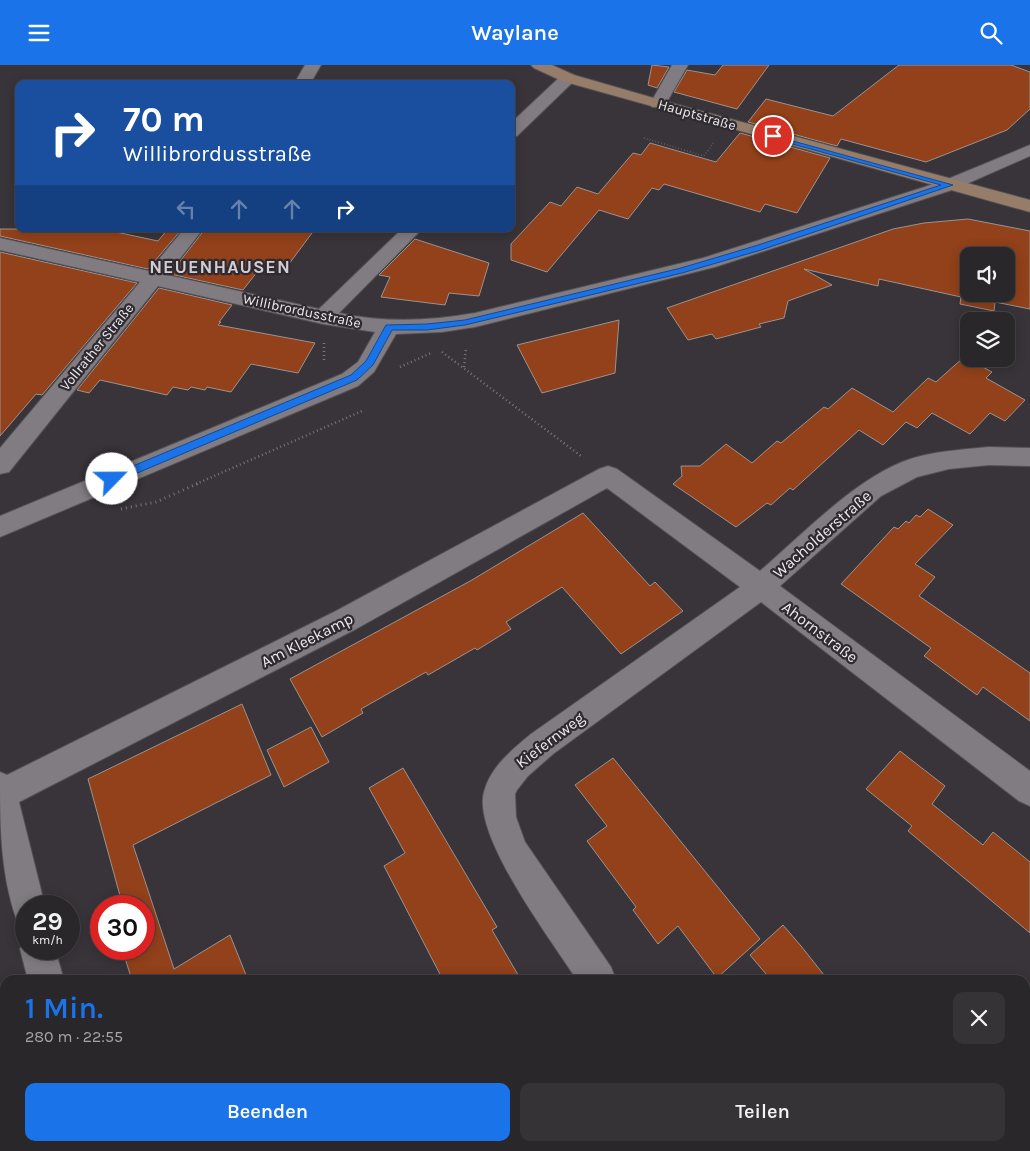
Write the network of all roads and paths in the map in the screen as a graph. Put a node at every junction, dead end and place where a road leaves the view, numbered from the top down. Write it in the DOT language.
graph roads {
  1 [pos="313,65"];
  2 [pos="539,65"];
  3 [pos="680,65"];
  4 [pos="568,78"];
  5 [pos="304,80"];
  6 [pos="658,104"];
  7 [pos="728,124"];
  8 [pos="515,128"];
  9 [pos="644,138"];
  10 [pos="1030,150"];
  11 [pos="949,185"];
  12 [pos="1030,206"];
  13 [pos="192,232"];
  14 [pos="410,232"];
  15 [pos="0,243"];
  16 [pos="153,279"];
  17 [pos="323,317"];
  18 [pos="389,327"];
  19 [pos="467,345"];
  20 [pos="440,350"];
  21 [pos="464,367"];
  22 [pos="326,389"];
  23 [pos="362,411"];
  24 [pos="1030,457"];
  25 [pos="0,465"];
  26 [pos="608,476"];
  27 [pos="112,511"];
  28 [pos="0,527"];
  29 [pos="761,587"];
  30 [pos="1030,790"];
  31 [pos="1,791"];
  32 [pos="25,895"];
  33 [pos="41,960"];
  34 [pos="45,975"];
  35 [pos="595,975"];
  1 -- 5 [label="street"];
  2 -- 4 [label="street, Hauptstraße"];
  3 -- 6 [label="street"];
  4 -- 6 [label="street, Hauptstraße"];
  4 -- 8 [label="street"];
  6 -- 7 [label="street, Hauptstraße"];
  7 -- 9 [label="path"];
  7 -- 11 [label="street, Hauptstraße"];
  10 -- 11 [label="street, Willibrordusstraße"];
  11 -- 12 [label="street, Hauptstraße"];
  11 -- 18 [label="street, Willibrordusstraße"];
  13 -- 16 [label="street, Vollrather Straße"];
  14 -- 17 [label="street"];
  15 -- 16 [label="street, Willibrordusstraße"];
  16 -- 17 [label="street, Willibrordusstraße"];
  16 -- 25 [label="street, Vollrather Straße"];
  17 -- 18 [label="street, Willibrordusstraße"];
  17 -- 22 [label="path"];
  18 -- 22 [label="street"];
  19 -- 21 [label="path"];
  20 -- 21 [label="path"];
  21 -- 26 [label="path"];
  22 -- 28 [label="street"];
  23 -- 27 [label="path"];
  24 -- 29 [label="street, Wacholderstraße"];
  26 -- 29 [label="street, Ahornstraße"];
  26 -- 31 [label="street, Am Kleekamp"];
  29 -- 30 [label="street, Ahornstraße"];
  29 -- 35 [label="street, Kiefernweg"];
  31 -- 32 [label="street"];
  33 -- 34 [label="street"];
}
